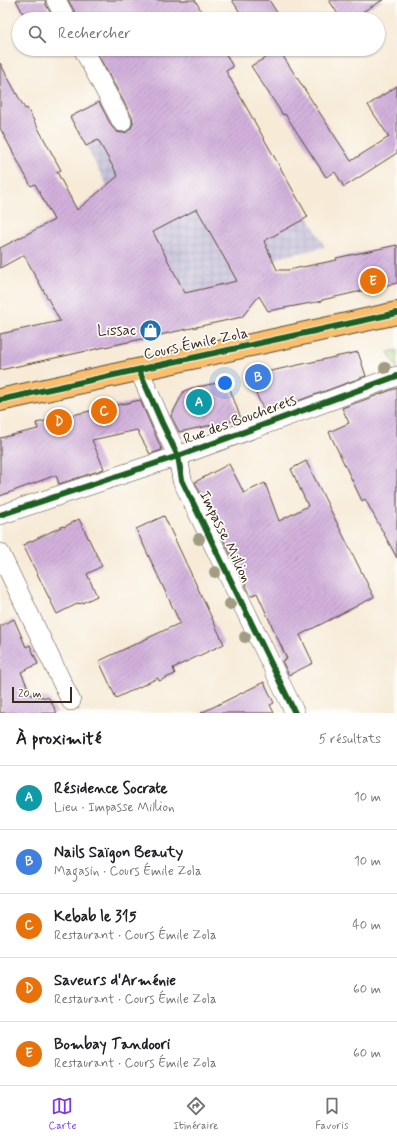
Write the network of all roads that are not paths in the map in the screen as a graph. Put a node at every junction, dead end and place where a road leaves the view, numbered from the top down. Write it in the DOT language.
graph roads {
  1 [pos="56,0"];
  2 [pos="62,12"];
  3 [pos="86,56"];
  4 [pos="122,122"];
  5 [pos="397,313"];
  6 [pos="139,370"];
  7 [pos="397,376"];
  8 [pos="0,400"];
  9 [pos="178,456"];
  10 [pos="0,515"];
  11 [pos="0,553"];
  12 [pos="71,701"];
  13 [pos="295,713"];
  1 -- 2 [label="street"];
  3 -- 4 [label="street"];
  5 -- 6 [label="main road, Cours Émile Zola"];
  6 -- 8 [label="main road, Cours Émile Zola"];
  6 -- 9 [label="street, Impasse Million"];
  7 -- 9 [label="street, Rue des Boucherets"];
  9 -- 10 [label="street, Rue des Boucherets"];
  9 -- 13 [label="street, Impasse Million"];
  11 -- 12 [label="street"];
}
